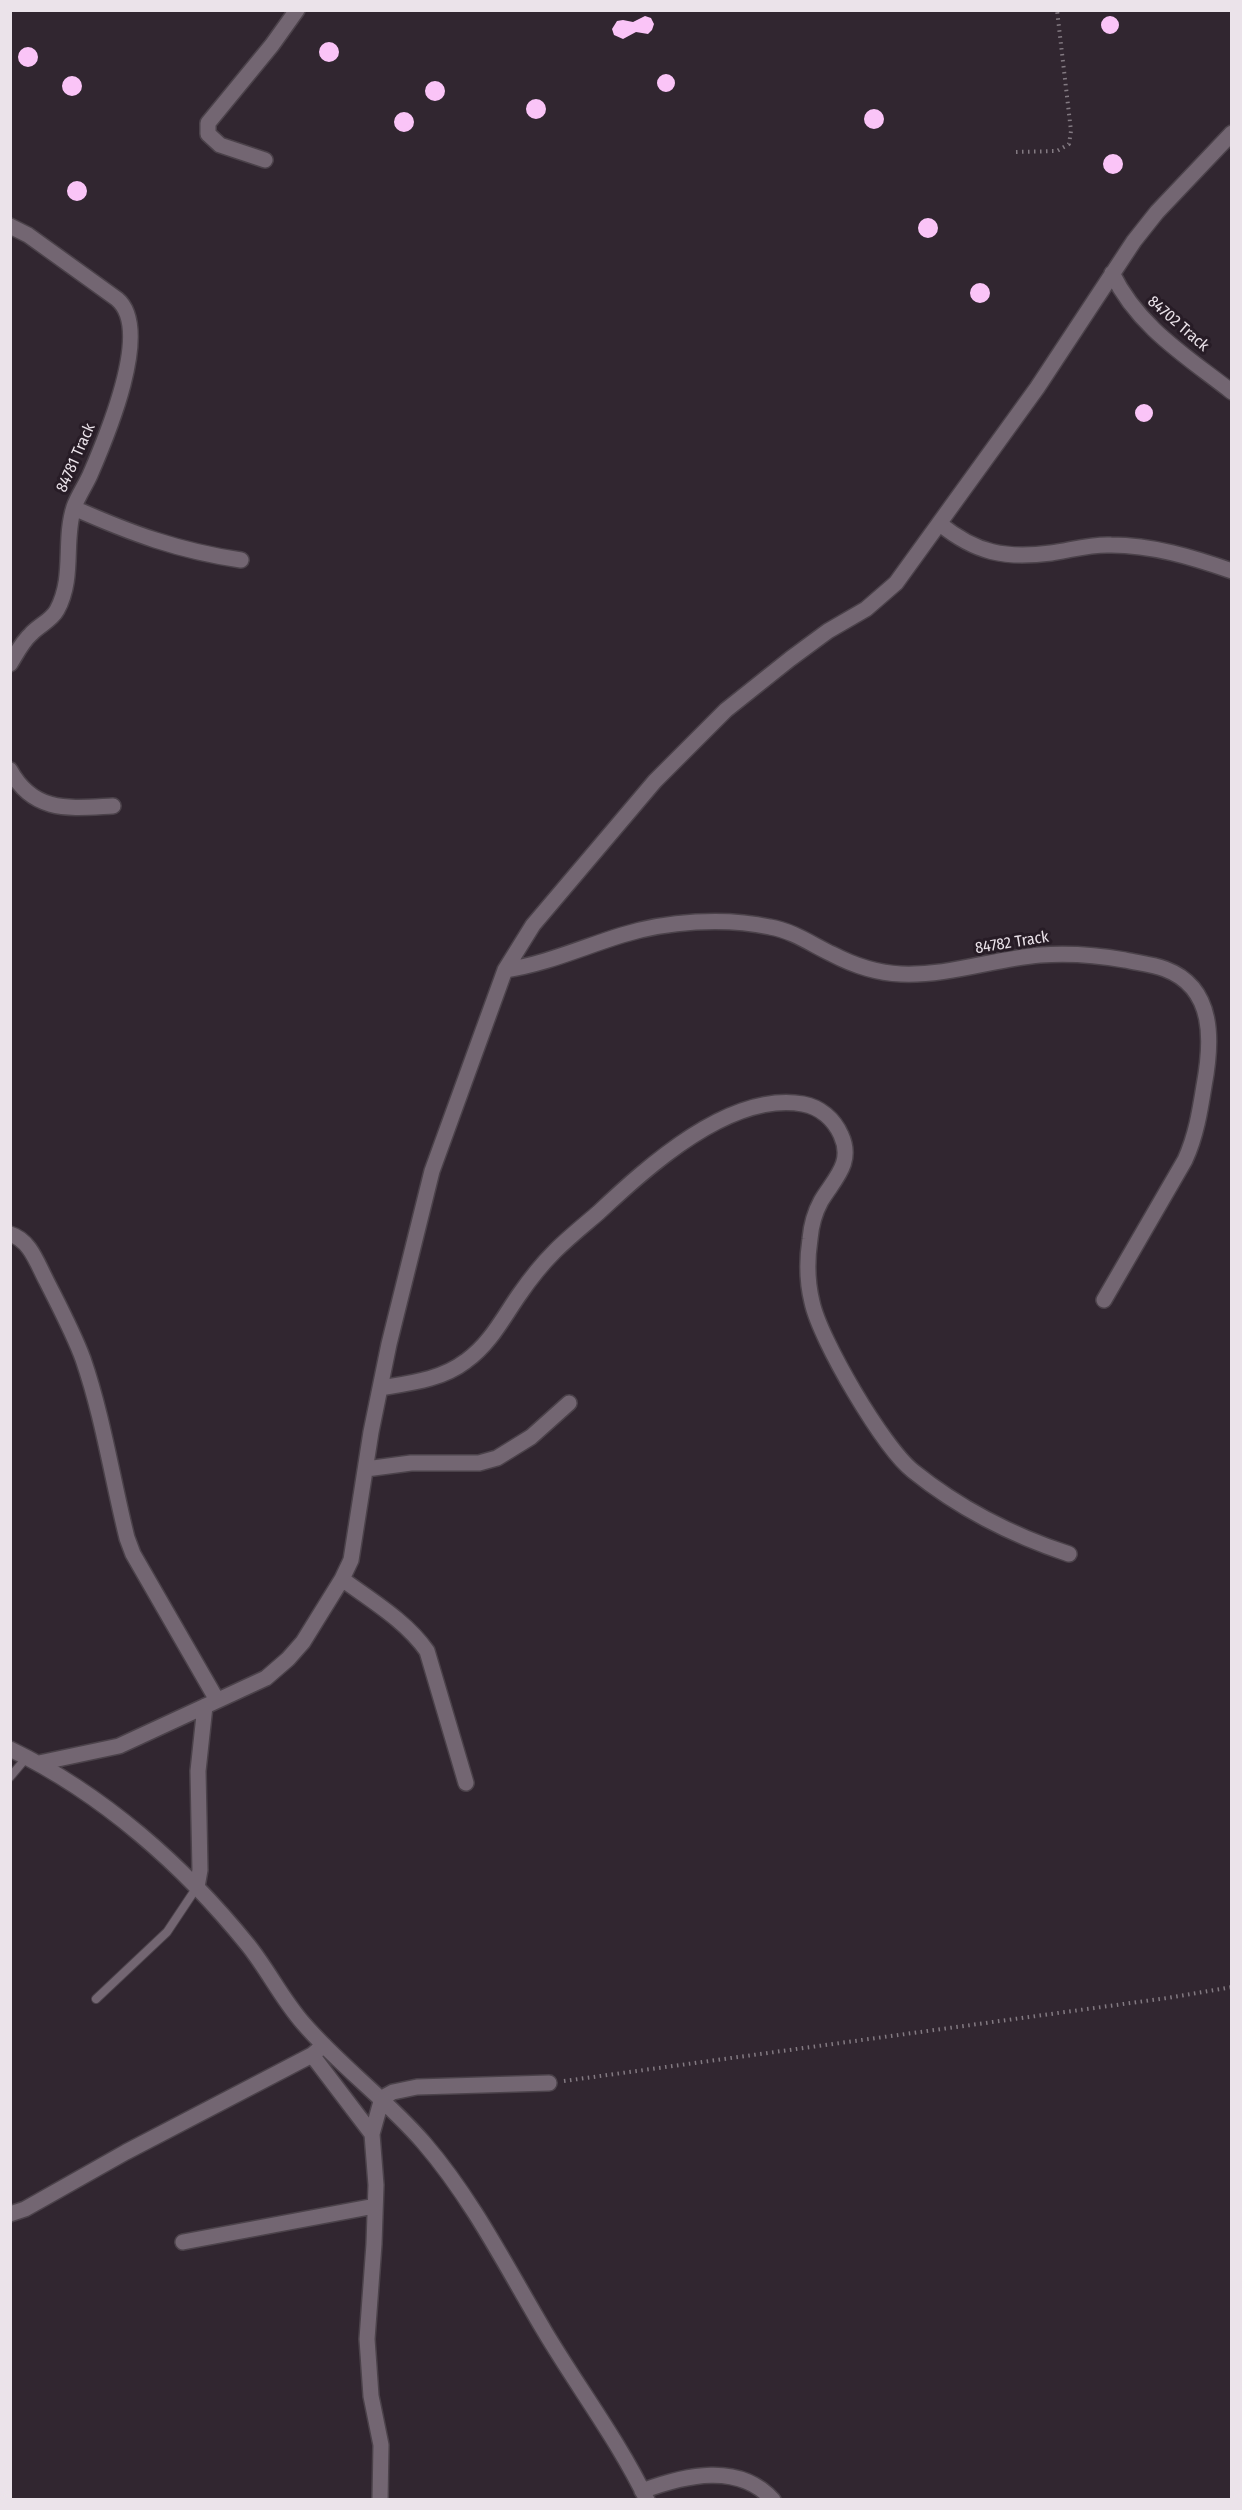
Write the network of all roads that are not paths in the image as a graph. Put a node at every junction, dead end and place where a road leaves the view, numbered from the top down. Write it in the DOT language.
graph roads {
  1 [pos="297,10"];
  2 [pos="1232,133"];
  3 [pos="265,160"];
  4 [pos="10,226"];
  5 [pos="1112,273"];
  6 [pos="1232,392"];
  7 [pos="74,508"];
  8 [pos="940,524"];
  9 [pos="241,560"];
  10 [pos="1232,571"];
  11 [pos="10,664"];
  12 [pos="10,770"];
  13 [pos="113,806"];
  14 [pos="505,970"];
  15 [pos="10,1234"];
  16 [pos="1104,1300"];
  17 [pos="380,1388"];
  18 [pos="569,1403"];
  19 [pos="366,1469"];
  20 [pos="1069,1554"];
  21 [pos="342,1579"];
  22 [pos="211,1703"];
  23 [pos="10,1749"];
  24 [pos="33,1760"];
  25 [pos="10,1777"];
  26 [pos="466,1784"];
  27 [pos="197,1887"];
  28 [pos="96,1999"];
  29 [pos="318,2050"];
  30 [pos="549,2083"];
  31 [pos="382,2098"];
  32 [pos="372,2134"];
  33 [pos="375,2206"];
  34 [pos="10,2214"];
  35 [pos="183,2242"];
  36 [pos="644,2495"];
  37 [pos="381,2499"];
  38 [pos="773,2499"];
  1 -- 3 [label="street"];
  2 -- 5 [label="street"];
  4 -- 7 [label="street, 84781 Track"];
  5 -- 6 [label="street, 84702 Track"];
  5 -- 8 [label="street"];
  7 -- 9 [label="street"];
  7 -- 11 [label="street, 84781 Track"];
  8 -- 10 [label="street"];
  8 -- 14 [label="street"];
  12 -- 13 [label="street"];
  14 -- 16 [label="street, 84782 Track"];
  14 -- 17 [label="street"];
  15 -- 22 [label="street"];
  17 -- 19 [label="street"];
  17 -- 20 [label="street"];
  18 -- 19 [label="street"];
  19 -- 21 [label="street"];
  21 -- 22 [label="street"];
  21 -- 26 [label="street"];
  22 -- 24 [label="street"];
  22 -- 27 [label="street"];
  23 -- 24 [label="street"];
  24 -- 25 [label="lane"];
  24 -- 27 [label="street"];
  27 -- 28 [label="lane"];
  27 -- 29 [label="street"];
  29 -- 31 [label="street"];
  29 -- 32 [label="street"];
  29 -- 34 [label="street"];
  30 -- 31 [label="street"];
  31 -- 32 [label="street"];
  31 -- 36 [label="street"];
  32 -- 33 [label="street"];
  33 -- 35 [label="street"];
  33 -- 37 [label="street"];
  36 -- 38 [label="street"];
}
